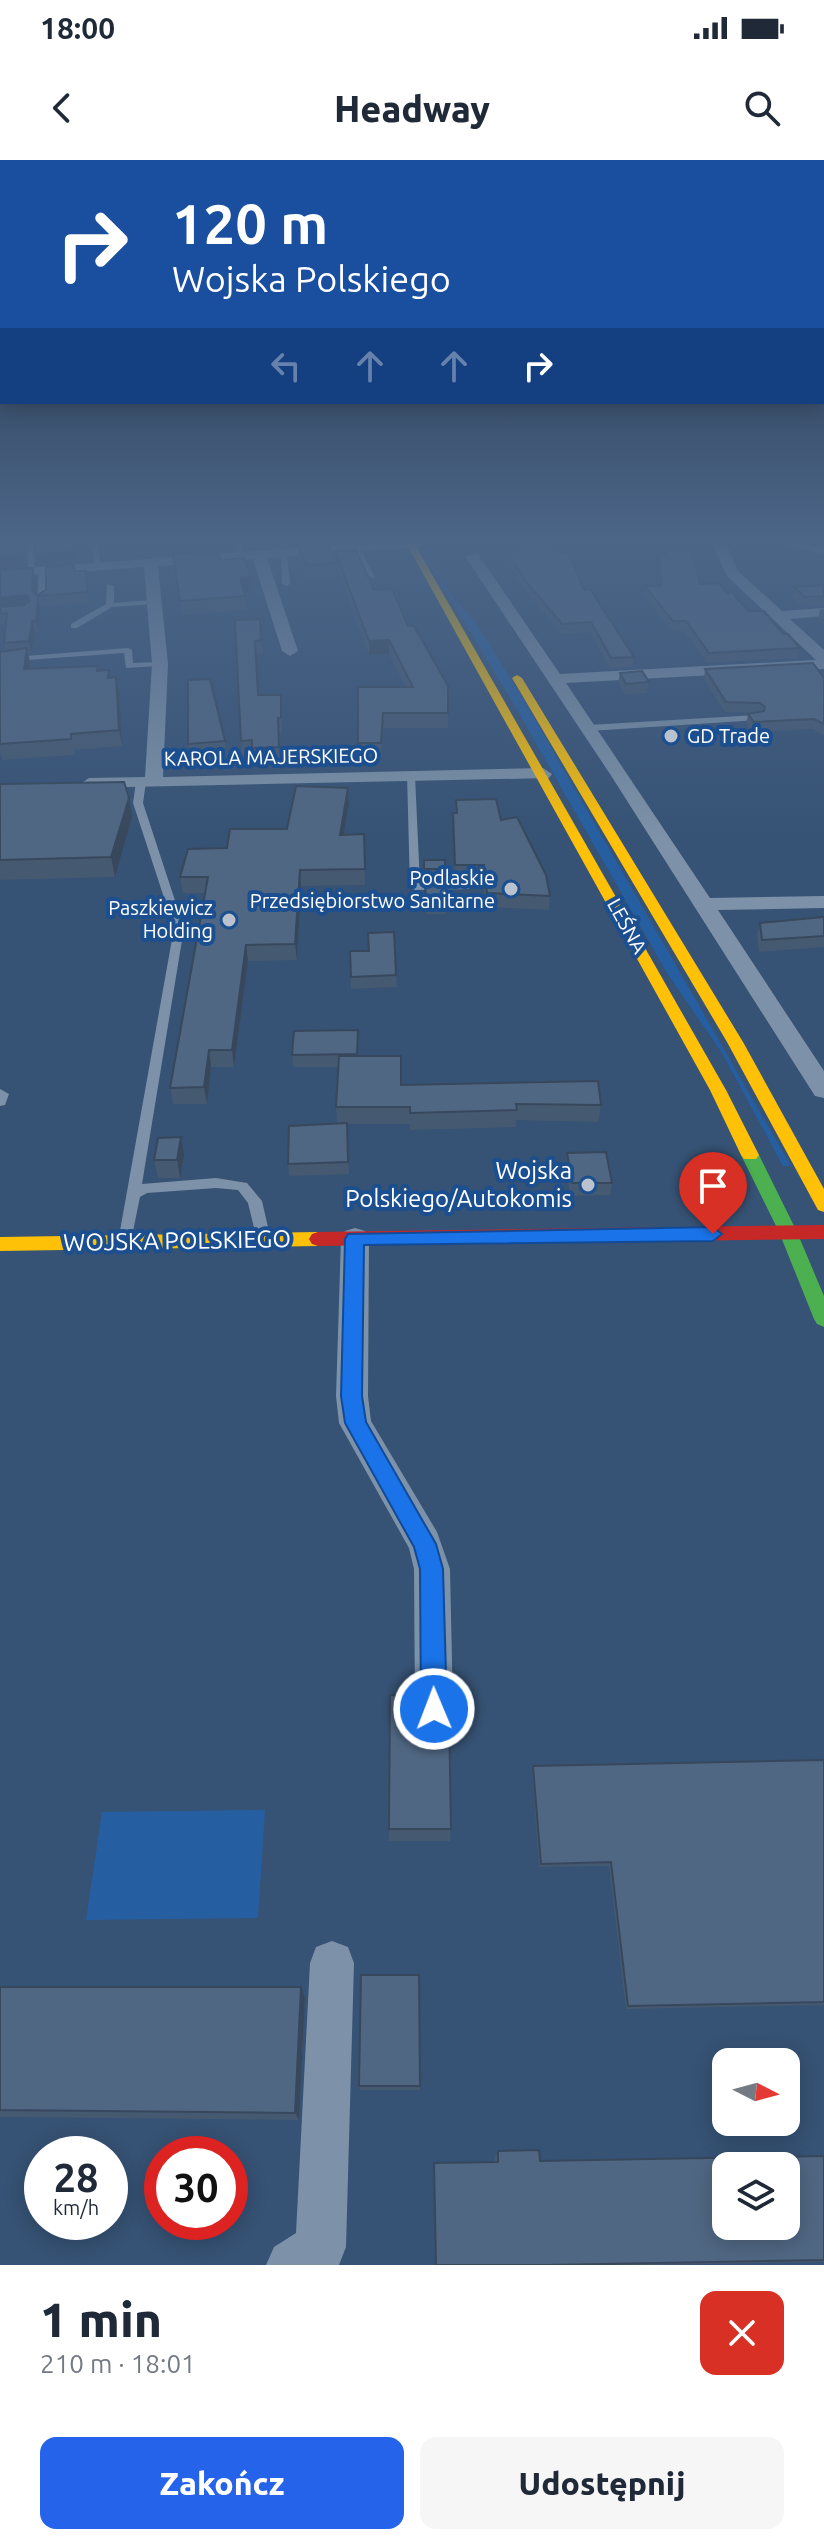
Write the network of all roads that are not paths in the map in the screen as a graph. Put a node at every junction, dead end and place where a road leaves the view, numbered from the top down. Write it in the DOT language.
graph roads {
  1 [pos="158,641"];
  2 [pos="287,641"];
  3 [pos="466,641"];
  4 [pos="530,641"];
  5 [pos="803,641"];
  6 [pos="290,651"];
  7 [pos="0,660"];
  8 [pos="824,662"];
  9 [pos="160,664"];
  10 [pos="511,668"];
  11 [pos="556,679"];
  12 [pos="756,718"];
  13 [pos="589,728"];
  14 [pos="543,774"];
  15 [pos="410,776"];
  16 [pos="148,781"];
  17 [pos="63,786"];
  18 [pos="466,887"];
  19 [pos="824,902"];
  20 [pos="703,904"];
  21 [pos="824,1090"];
  22 [pos="0,1093"];
  23 [pos="0,1102"];
  24 [pos="135,1193"];
  25 [pos="824,1205"];
  26 [pos="788,1232"];
  27 [pos="824,1232"];
  28 [pos="355,1239"];
  29 [pos="264,1240"];
  30 [pos="125,1242"];
  31 [pos="0,1244"];
  32 [pos="824,1319"];
  33 [pos="434,1709"];
  34 [pos="332,1963"];
  35 [pos="292,2265"];
  1 -- 9 [label="street"];
  2 -- 6 [label="street"];
  3 -- 14 [label="main road, LEŚNA"];
  4 -- 11 [label="street"];
  5 -- 8 [label="street"];
  7 -- 9 [label="lane"];
  8 -- 11 [label="street"];
  9 -- 16 [label="street"];
  10 -- 25 [label="main road, LEŚNA"];
  11 -- 13 [label="street"];
  12 -- 13 [label="lane"];
  13 -- 20 [label="street"];
  14 -- 15 [label="street, KAROLA MAJERSKIEGO"];
  14 -- 26 [label="main road, LEŚNA"];
  15 -- 16 [label="street, KAROLA MAJERSKIEGO"];
  15 -- 18 [label="lane"];
  16 -- 17 [label="street, KAROLA MAJERSKIEGO"];
  16 -- 24 [label="lane"];
  19 -- 20 [label="street"];
  20 -- 21 [label="street"];
  22 -- 23 [label="lane"];
  24 -- 29 [label="lane"];
  24 -- 30 [label="lane"];
  26 -- 27 [label="main road, WOJSKA POLSKIEGO"];
  26 -- 28 [label="main road, WOJSKA POLSKIEGO"];
  26 -- 32 [label="main road, LEŚNA"];
  28 -- 29 [label="main road, WOJSKA POLSKIEGO"];
  28 -- 33 [label="street"];
  29 -- 30 [label="main road, WOJSKA POLSKIEGO"];
  30 -- 31 [label="main road, WOJSKA POLSKIEGO"];
  34 -- 35 [label="street"];
}
